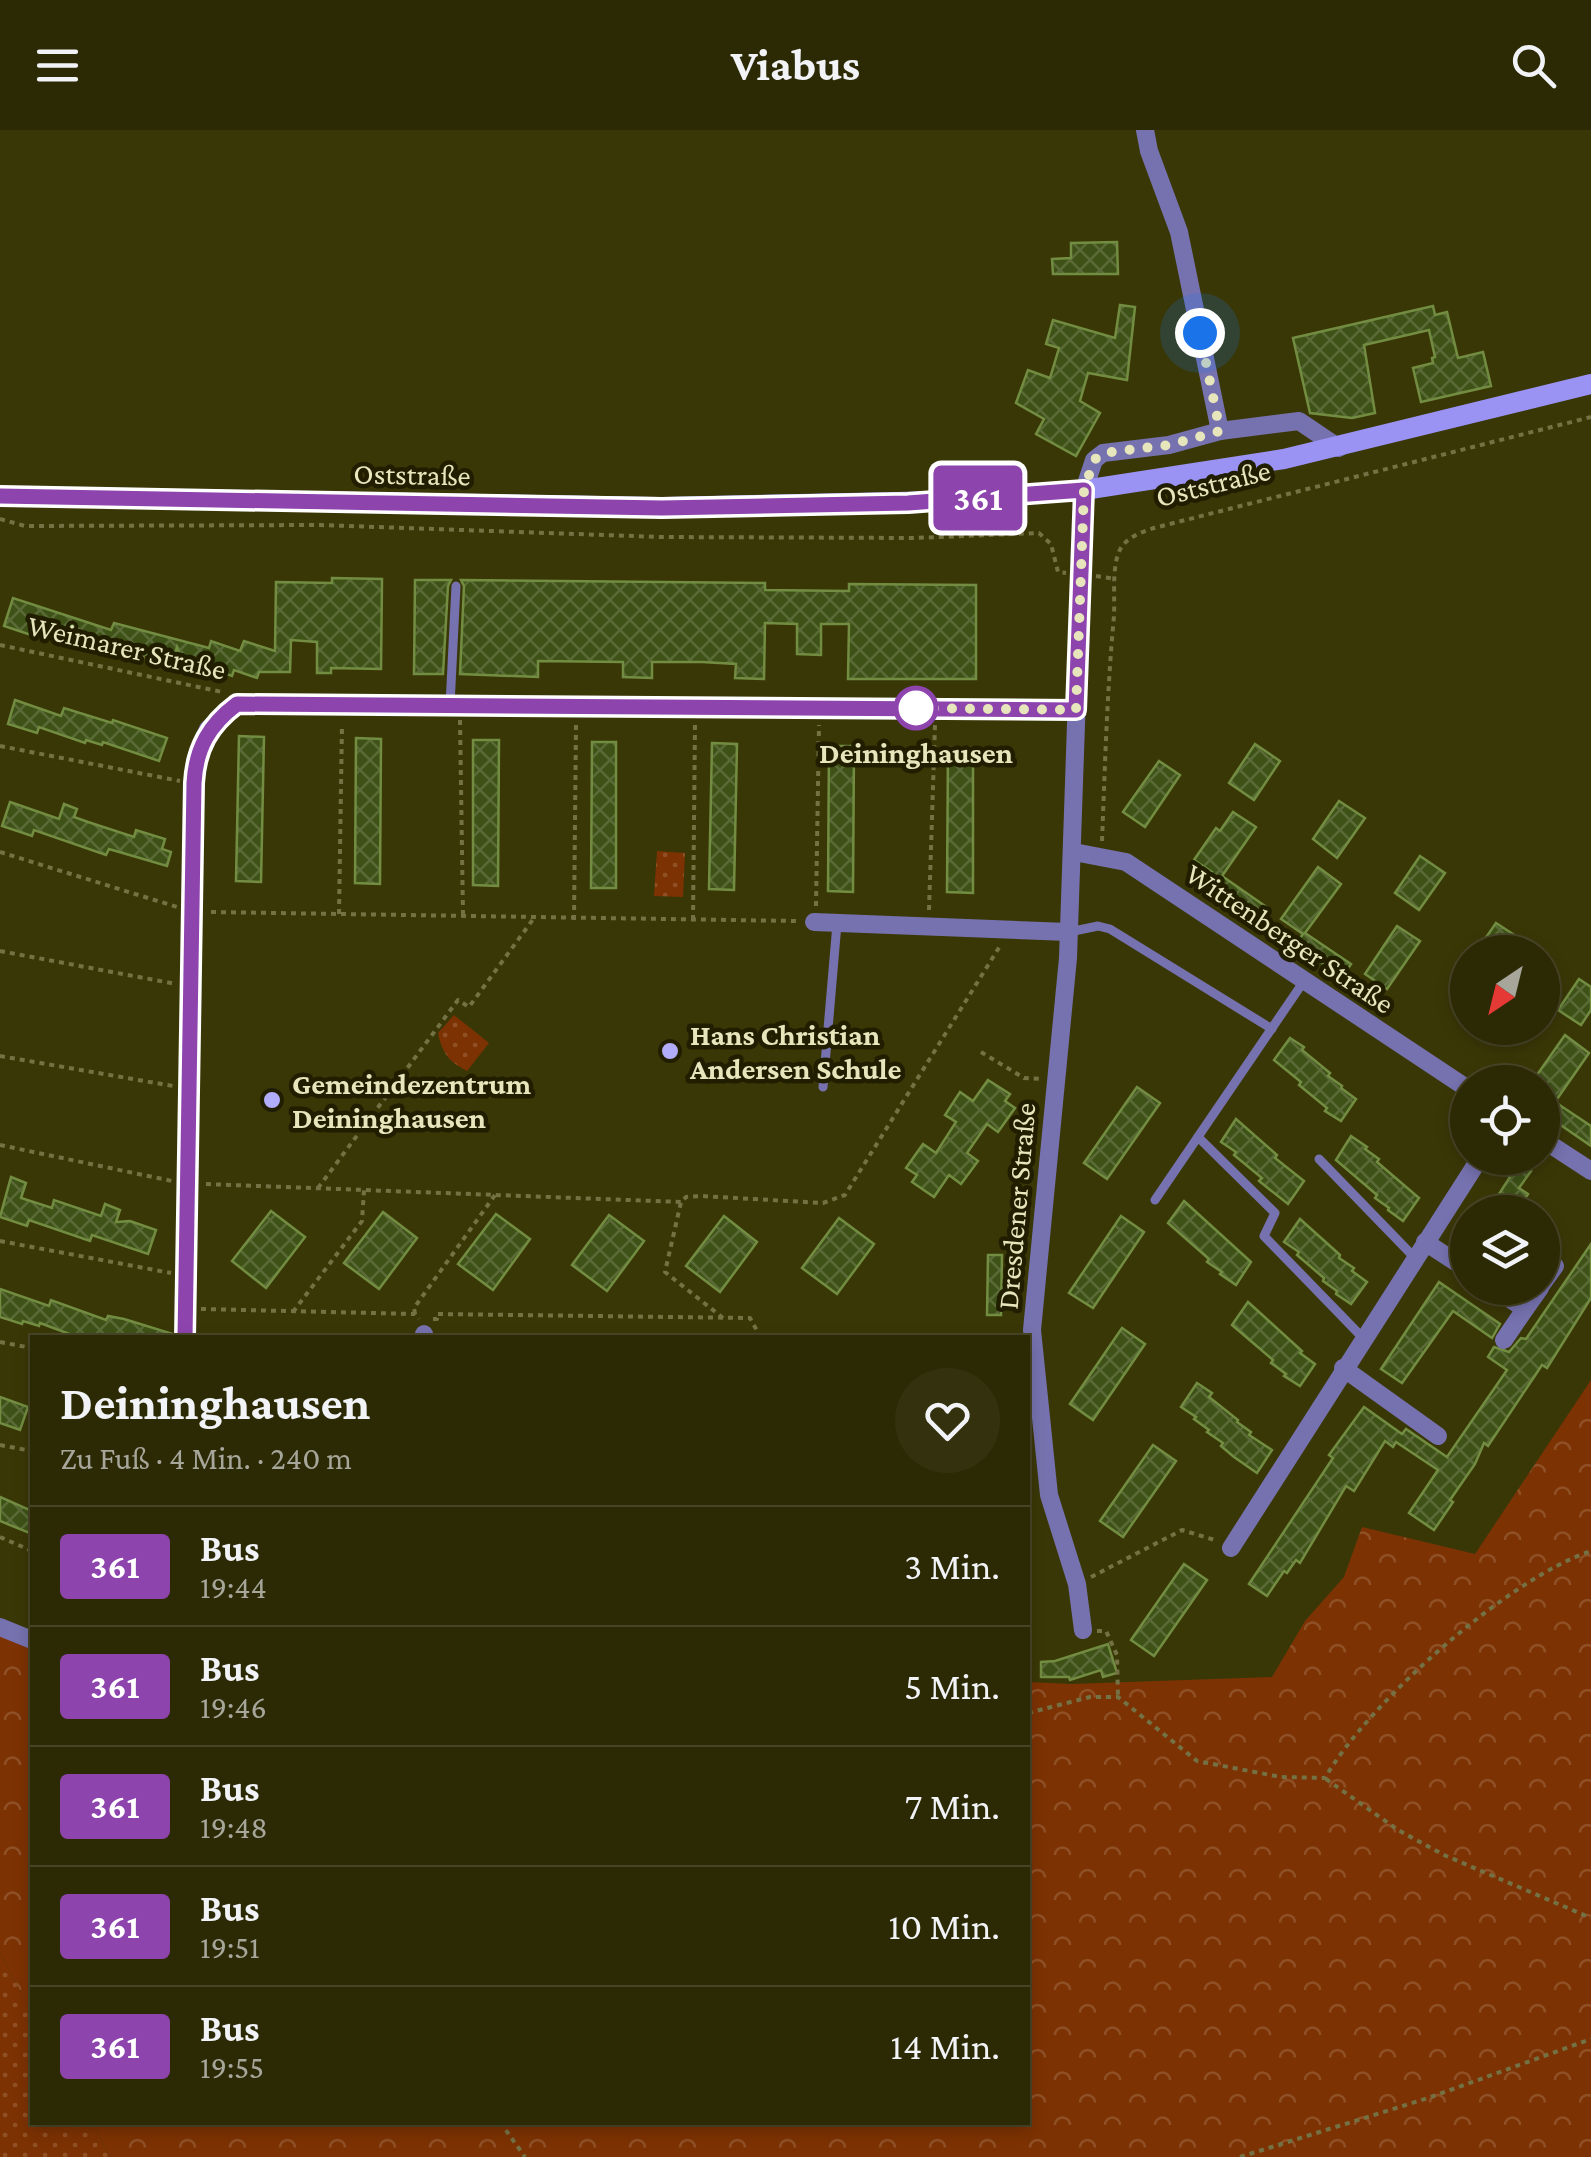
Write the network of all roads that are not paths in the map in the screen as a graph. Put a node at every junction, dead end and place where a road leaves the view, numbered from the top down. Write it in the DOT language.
graph roads {
  1 [pos="1145,130"];
  2 [pos="1591,384"];
  3 [pos="1220,431"];
  4 [pos="1339,448"];
  5 [pos="1084,490"];
  6 [pos="0,496"];
  7 [pos="456,586"];
  8 [pos="455,705"];
  9 [pos="1076,710"];
  10 [pos="1074,852"];
  11 [pos="814,922"];
  12 [pos="837,924"];
  13 [pos="1068,932"];
  14 [pos="1304,981"];
  15 [pos="1272,1029"];
  16 [pos="1450,1077"];
  17 [pos="823,1087"];
  18 [pos="1198,1137"];
  19 [pos="1560,1151"];
  20 [pos="1318,1159"];
  21 [pos="1591,1171"];
  22 [pos="1469,1175"];
  23 [pos="1155,1200"];
  24 [pos="1420,1250"];
  25 [pos="1450,1262"];
  26 [pos="1519,1305"];
  27 [pos="1528,1305"];
  28 [pos="1525,1309"];
  29 [pos="185,1335"];
  30 [pos="1363,1338"];
  31 [pos="1504,1340"];
  32 [pos="1344,1368"];
  33 [pos="1438,1436"];
  34 [pos="1049,1495"];
  35 [pos="1030,1496"];
  36 [pos="1231,1548"];
  37 [pos="0,1627"];
  38 [pos="1082,1630"];
  39 [pos="30,1639"];
  1 -- 3 [label="street"];
  2 -- 4 [label="main road, Oststraße"];
  3 -- 4 [label="street"];
  3 -- 5 [label="street"];
  4 -- 5 [label="main road, Oststraße"];
  5 -- 6 [label="main road, Oststraße"];
  5 -- 9 [label="street, Dresdener Straße"];
  7 -- 8 [label="lane"];
  8 -- 9 [label="street"];
  8 -- 29 [label="street, Weimarer Straße"];
  9 -- 10 [label="street, Dresdener Straße"];
  10 -- 13 [label="street, Dresdener Straße"];
  10 -- 14 [label="street, Wittenberger Straße"];
  11 -- 12 [label="street"];
  12 -- 13 [label="street"];
  12 -- 17 [label="lane"];
  13 -- 15 [label="lane"];
  13 -- 34 [label="street, Dresdener Straße"];
  14 -- 15 [label="lane"];
  14 -- 16 [label="street, Wittenberger Straße"];
  15 -- 18 [label="lane"];
  18 -- 23 [label="lane"];
  18 -- 30 [label="lane"];
  19 -- 21 [label="street"];
  20 -- 24 [label="lane"];
  22 -- 24 [label="street"];
  24 -- 25 [label="street"];
  24 -- 30 [label="street"];
  26 -- 28 [label="street"];
  27 -- 28 [label="street"];
  28 -- 31 [label="street"];
  30 -- 32 [label="street"];
  32 -- 33 [label="street"];
  32 -- 36 [label="street"];
  34 -- 35 [label="street"];
  34 -- 38 [label="street, Dresdener Straße"];
  37 -- 39 [label="street"];
}
